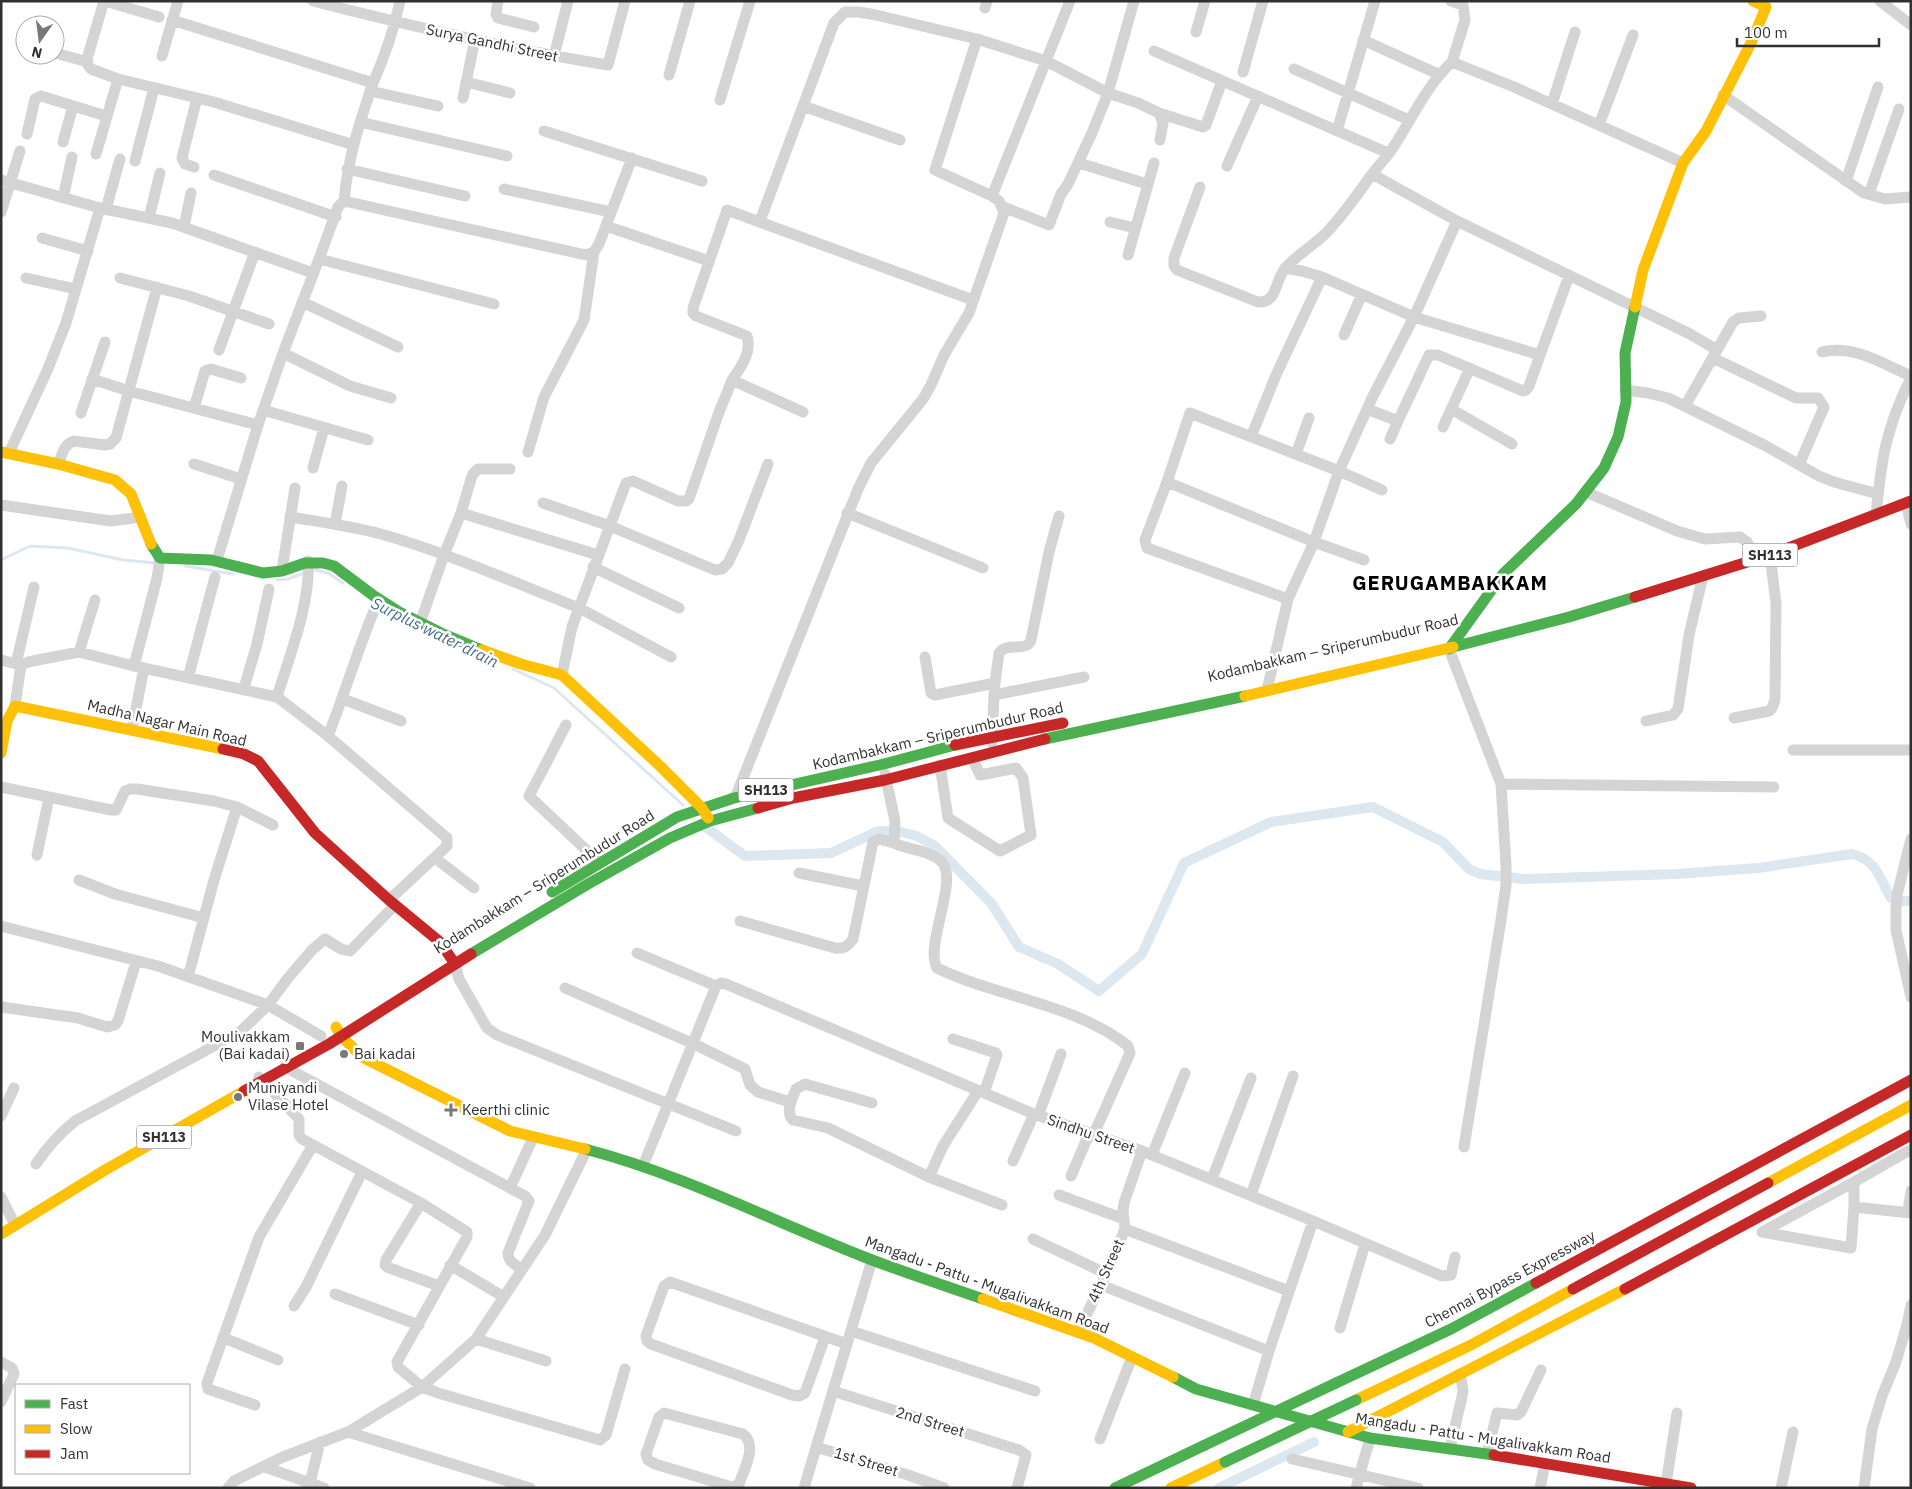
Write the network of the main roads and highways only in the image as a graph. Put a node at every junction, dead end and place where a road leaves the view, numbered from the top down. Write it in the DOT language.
graph roads {
  1 [pos="1753,1"];
  2 [pos="1767,4"];
  3 [pos="5,452"];
  4 [pos="1908,502"];
  5 [pos="1626,598"];
  6 [pos="1460,635"];
  7 [pos="1449,648"];
  8 [pos="1268,685"];
  9 [pos="1161,702"];
  10 [pos="1077,720"];
  11 [pos="4,721"];
  12 [pos="1,753"];
  13 [pos="702,808"];
  14 [pos="710,821"];
  15 [pos="453,960"];
  16 [pos="339,1031"];
  17 [pos="325,1040"];
  18 [pos="259,1077"];
  19 [pos="1911,1080"];
  20 [pos="1911,1105"];
  21 [pos="1911,1134"];
  22 [pos="9,1222"];
  23 [pos="1,1234"];
  24 [pos="1348,1432"];
  25 [pos="1116,1488"];
  26 [pos="1171,1488"];
  27 [pos="1691,1488"];
  1 -- 2 [label="main road"];
  2 -- 6 [label="main road"];
  3 -- 13 [label="main road"];
  4 -- 5 [label="main road, Kodambakkam – Sriperumbudur Road / SH113"];
  5 -- 6 [label="main road, Kodambakkam – Sriperumbudur Road / SH113"];
  5 -- 7 [label="main road, Kodambakkam – Sriperumbudur Road / SH113"];
  6 -- 7 [label="main road"];
  6 -- 8 [label="main road, Kodambakkam – Sriperumbudur Road / SH113"];
  7 -- 8 [label="main road, Kodambakkam – Sriperumbudur Road / SH113"];
  8 -- 9 [label="main road, Kodambakkam – Sriperumbudur Road / SH113"];
  8 -- 14 [label="main road, Kodambakkam – Sriperumbudur Road / SH113"];
  10 -- 13 [label="main road, Kodambakkam – Sriperumbudur Road / SH113"];
  11 -- 12 [label="main road"];
  11 -- 15 [label="main road, Madha Nagar Main Road"];
  13 -- 14 [label="main road"];
  13 -- 15 [label="main road, Kodambakkam – Sriperumbudur Road / SH113"];
  14 -- 15 [label="main road, Kodambakkam – Sriperumbudur Road / SH113"];
  15 -- 16 [label="main road, Kodambakkam – Sriperumbudur Road / SH113"];
  16 -- 17 [label="main road, Kodambakkam – Sriperumbudur Road / SH113"];
  16 -- 24 [label="main road, Mangadu - Pattu - Mugalivakkam Road"];
  17 -- 18 [label="main road, Kodambakkam – Sriperumbudur Road / SH113"];
  17 -- 18 [label="main road, Kodambakkam – Sriperumbudur Road / SH113"];
  18 -- 22 [label="main road, Kodambakkam – Sriperumbudur Road / SH113"];
  19 -- 25 [label="main road, Chennai Bypass Expressway, bridge"];
  20 -- 26 [label="main road, bridge"];
  21 -- 24 [label="main road"];
  22 -- 23 [label="main road, Kodambakkam – Sriperumbudur Road / SH113"];
  24 -- 27 [label="main road, Mangadu - Pattu - Mugalivakkam Road"];
}
